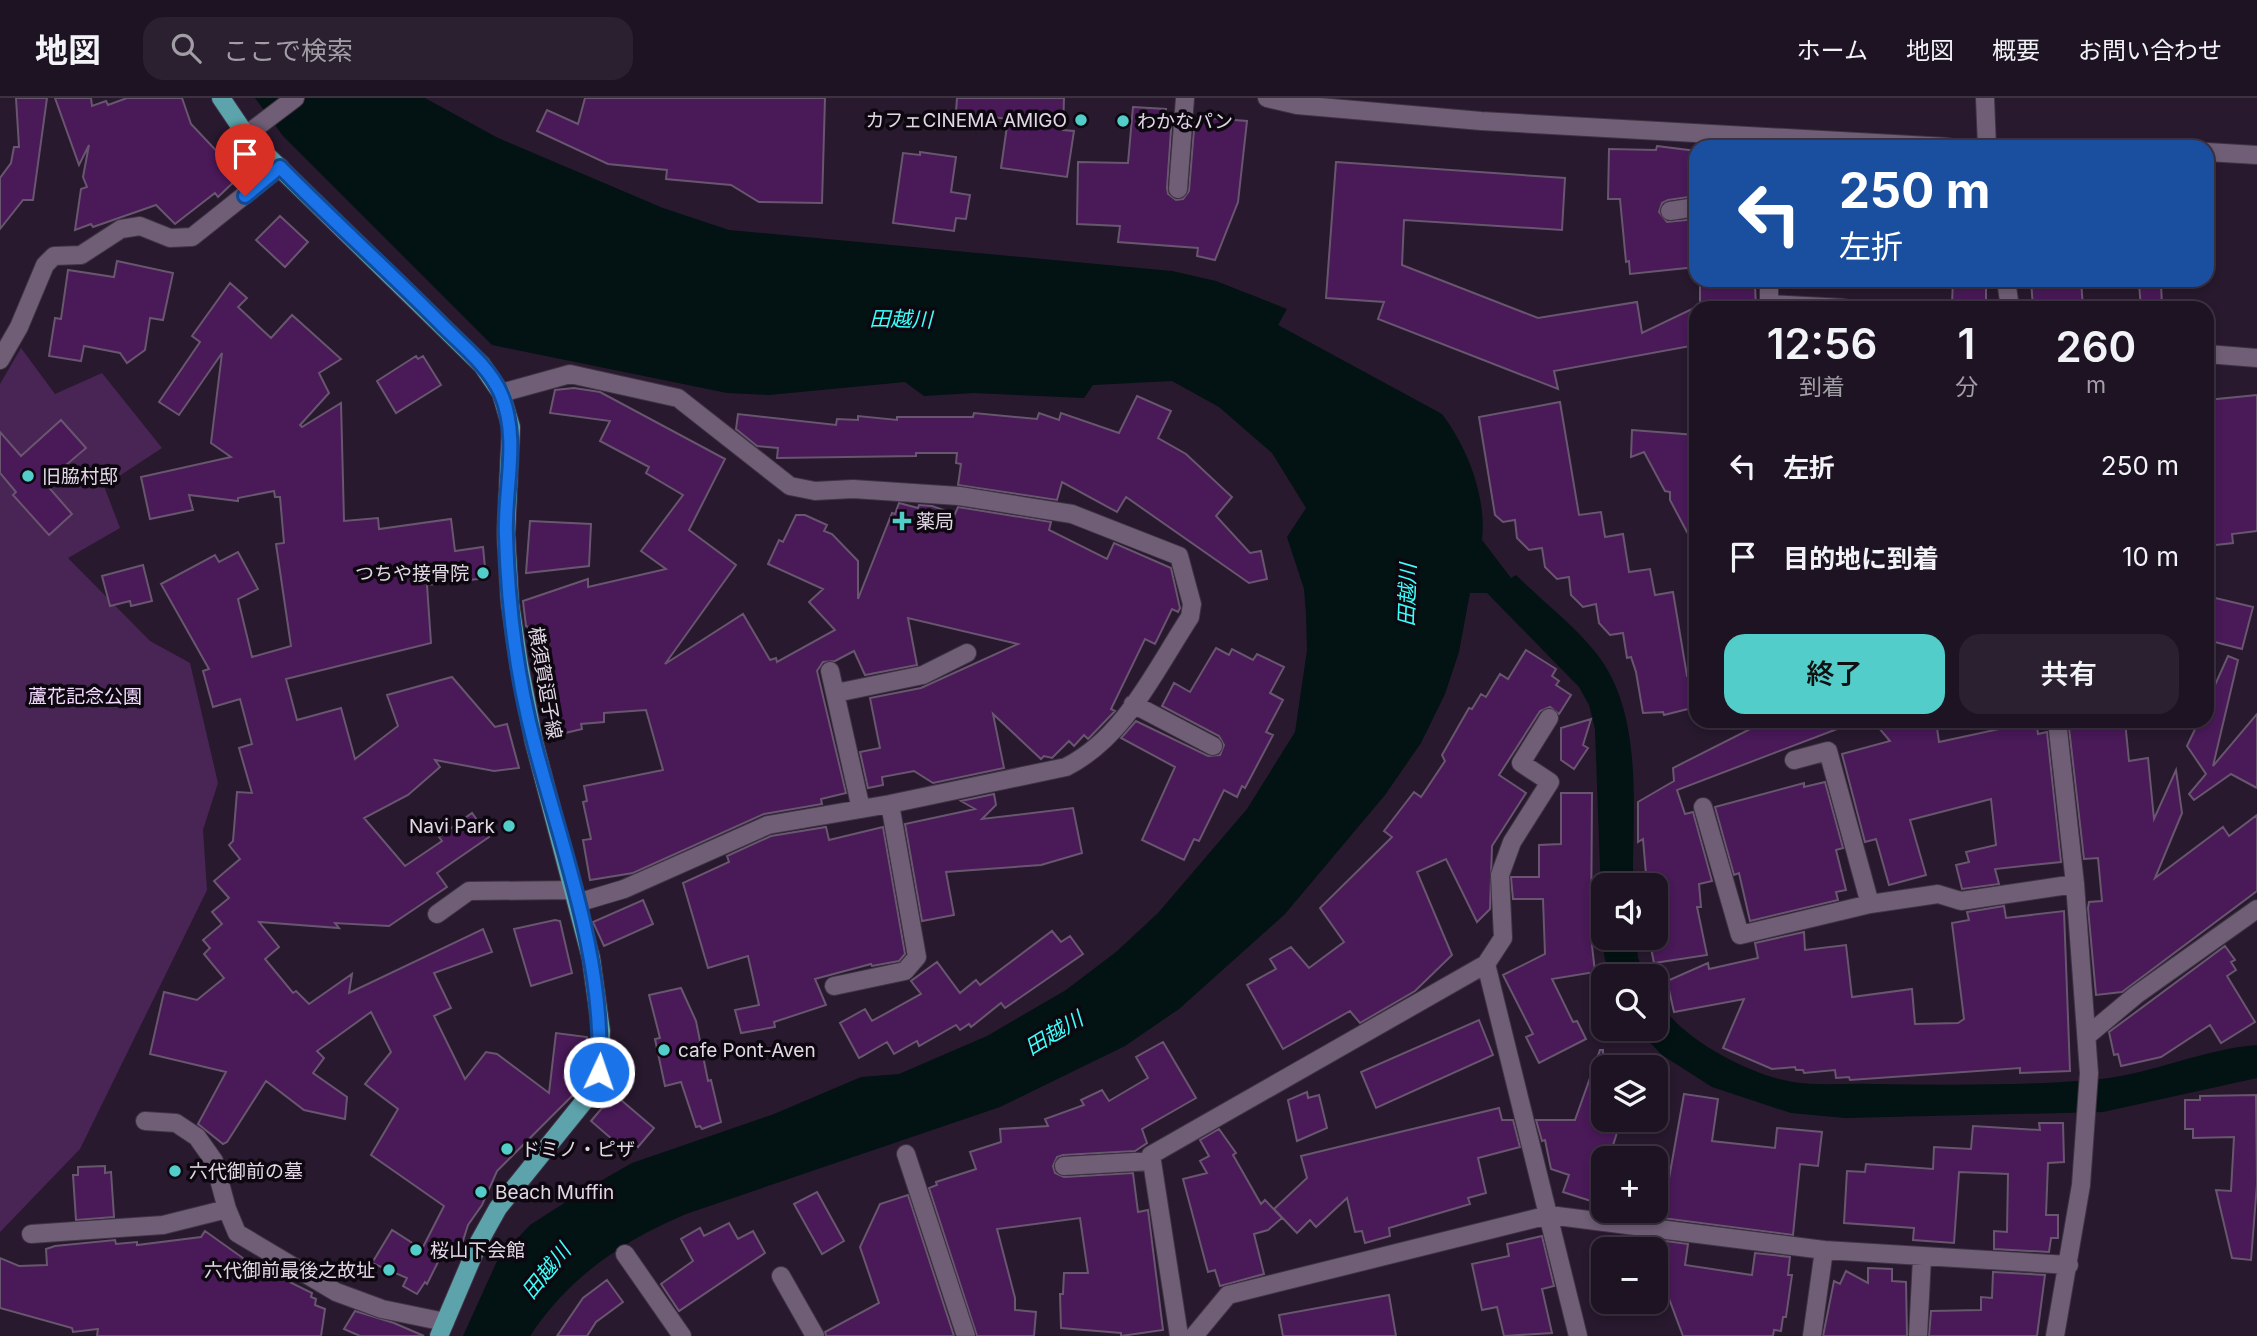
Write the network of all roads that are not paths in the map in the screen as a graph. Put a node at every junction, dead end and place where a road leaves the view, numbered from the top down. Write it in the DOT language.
graph roads {
  1 [pos="221,98"];
  2 [pos="295,98"];
  3 [pos="1185,98"];
  4 [pos="1266,98"];
  5 [pos="1984,98"];
  6 [pos="1297,101"];
  7 [pos="246,135"];
  8 [pos="1742,140"];
  9 [pos="1987,140"];
  10 [pos="2214,152"];
  11 [pos="2257,155"];
  12 [pos="280,167"];
  13 [pos="1178,189"];
  14 [pos="1689,208"];
  15 [pos="1670,211"];
  16 [pos="2214,355"];
  17 [pos="2257,358"];
  18 [pos="0,360"];
  19 [pos="501,393"];
  20 [pos="967,653"];
  21 [pos="830,671"];
  22 [pos="836,693"];
  23 [pos="1133,704"];
  24 [pos="1549,718"];
  25 [pos="2058,728"];
  26 [pos="1213,746"];
  27 [pos="1794,760"];
  28 [pos="890,804"];
  29 [pos="1703,807"];
  30 [pos="860,809"];
  31 [pos="2075,884"];
  32 [pos="575,897"];
  33 [pos="1870,904"];
  34 [pos="2257,909"];
  35 [pos="437,914"];
  36 [pos="1486,964"];
  37 [pos="834,986"];
  38 [pos="2088,1034"];
  39 [pos="145,1121"];
  40 [pos="906,1154"];
  41 [pos="1152,1161"];
  42 [pos="1064,1166"];
  43 [pos="226,1209"];
  44 [pos="1549,1215"];
  45 [pos="31,1234"];
  46 [pos="1824,1250"];
  47 [pos="625,1254"];
  48 [pos="1922,1258"];
  49 [pos="2069,1265"];
  50 [pos="781,1276"];
  51 [pos="442,1329"];
  52 [pos="682,1336"];
  53 [pos="815,1336"];
  54 [pos="966,1336"];
  55 [pos="1179,1336"];
  56 [pos="1194,1336"];
  57 [pos="1578,1336"];
  58 [pos="1812,1336"];
  59 [pos="1918,1336"];
  60 [pos="2055,1336"];
  1 -- 7 [label="main road, 横須賀逗子線"];
  2 -- 7 [label="street"];
  3 -- 13 [label="street"];
  4 -- 6 [label="street"];
  5 -- 9 [label="street"];
  6 -- 8 [label="street"];
  7 -- 12 [label="main road, 横須賀逗子線"];
  10 -- 11 [label="street"];
  12 -- 18 [label="street"];
  12 -- 19 [label="main road, 横須賀逗子線"];
  14 -- 15 [label="street"];
  16 -- 17 [label="street"];
  19 -- 23 [label="street"];
  19 -- 32 [label="main road, 横須賀逗子線"];
  20 -- 22 [label="street"];
  21 -- 22 [label="street"];
  22 -- 30 [label="street"];
  23 -- 26 [label="street"];
  23 -- 28 [label="street"];
  24 -- 36 [label="street"];
  25 -- 31 [label="street"];
  27 -- 33 [label="street"];
  28 -- 30 [label="street"];
  28 -- 37 [label="street"];
  29 -- 33 [label="street"];
  30 -- 32 [label="street"];
  31 -- 33 [label="street"];
  31 -- 38 [label="street"];
  32 -- 35 [label="street"];
  32 -- 51 [label="main road, 横須賀逗子線"];
  34 -- 38 [label="street"];
  36 -- 41 [label="street"];
  36 -- 44 [label="street"];
  38 -- 49 [label="street"];
  39 -- 43 [label="street"];
  40 -- 54 [label="street"];
  41 -- 42 [label="street"];
  41 -- 55 [label="street"];
  43 -- 45 [label="street"];
  43 -- 51 [label="street"];
  44 -- 46 [label="street"];
  44 -- 56 [label="street"];
  44 -- 57 [label="street"];
  46 -- 48 [label="street"];
  46 -- 58 [label="street"];
  47 -- 52 [label="street"];
  48 -- 49 [label="street"];
  48 -- 59 [label="street"];
  49 -- 60 [label="street"];
  50 -- 53 [label="street"];
}
